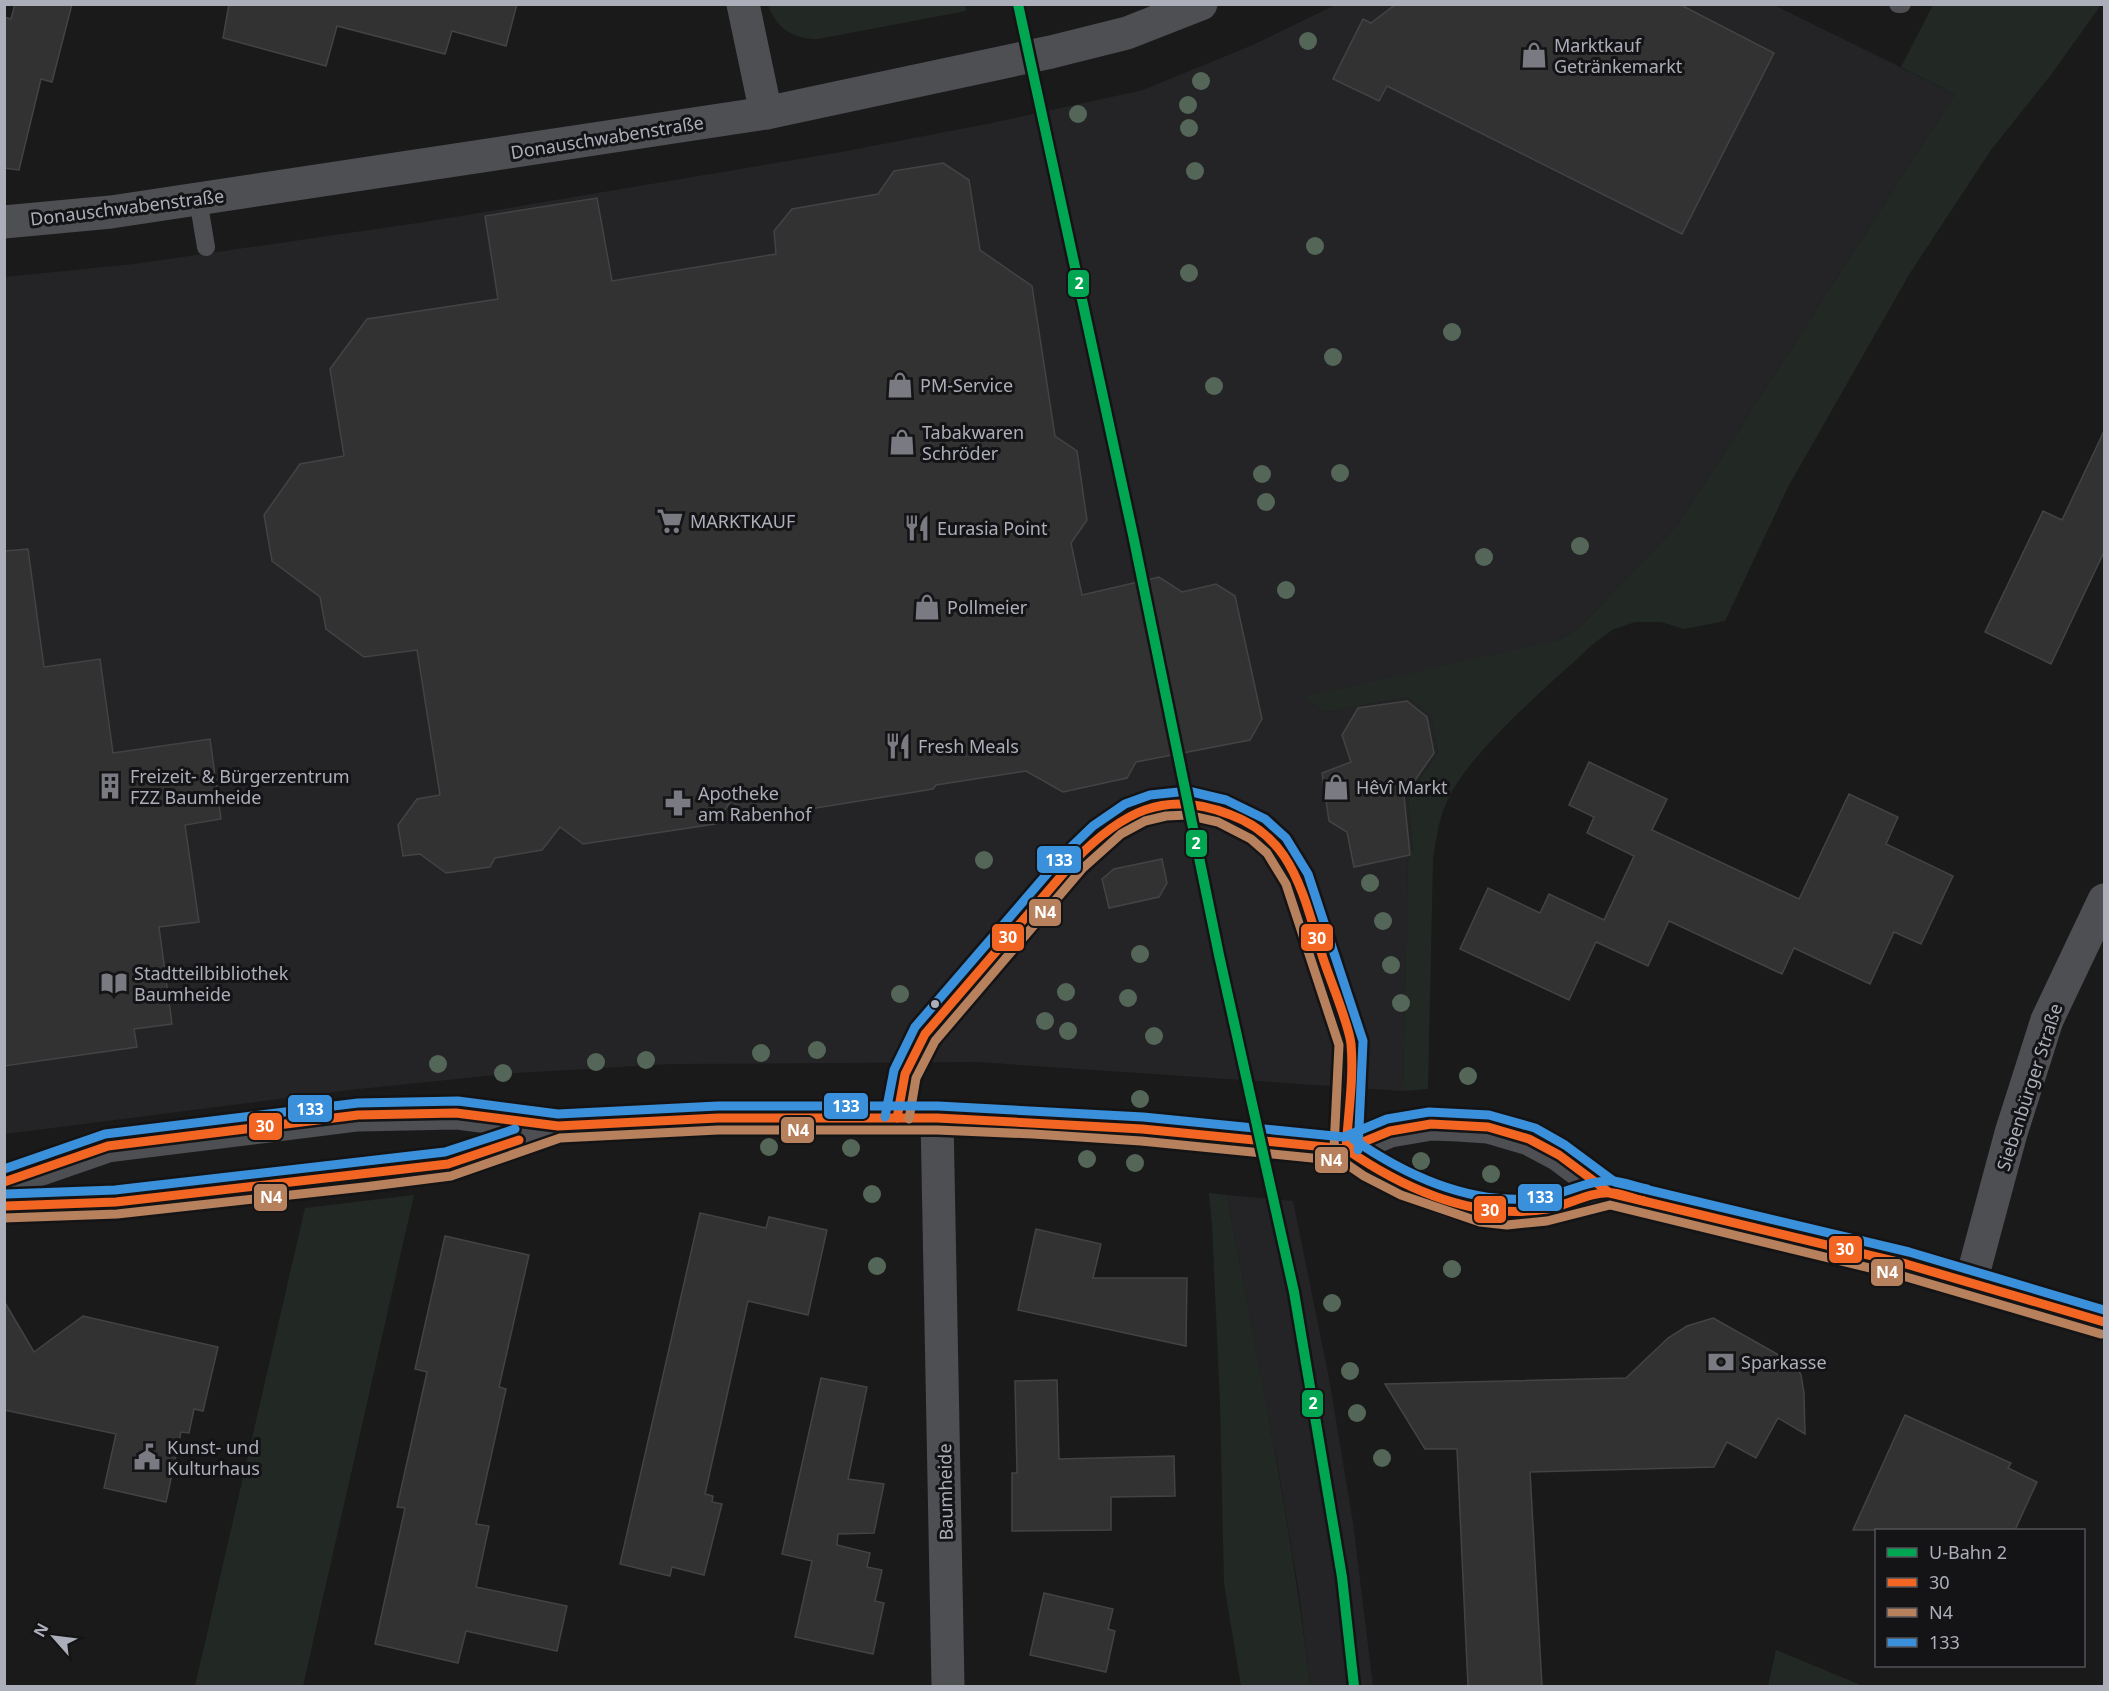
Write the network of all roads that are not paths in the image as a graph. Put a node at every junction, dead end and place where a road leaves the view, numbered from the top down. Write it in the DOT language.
graph roads {
  1 [pos="743,4"];
  2 [pos="1201,4"];
  3 [pos="766,112"];
  4 [pos="198,199"];
  5 [pos="4,222"];
  6 [pos="206,247"];
  7 [pos="2104,900"];
  8 [pos="897,1118"];
  9 [pos="937,1118"];
  10 [pos="558,1126"];
  11 [pos="1346,1149"];
  12 [pos="4,1182"];
  13 [pos="1610,1193"];
  14 [pos="4,1206"];
  15 [pos="1971,1282"];
  16 [pos="2104,1322"];
  17 [pos="948,1686"];
  1 -- 3 [label="street"];
  2 -- 3 [label="street, Donauschwabenstraße"];
  3 -- 4 [label="street, Donauschwabenstraße"];
  4 -- 5 [label="street, Donauschwabenstraße"];
  4 -- 6 [label="lane"];
  7 -- 15 [label="street, Siebenbürger Straße"];
  8 -- 9 [label="street"];
  8 -- 10 [label="street"];
  8 -- 11 [label="lane"];
  9 -- 11 [label="street"];
  9 -- 17 [label="street, Baumheide"];
  10 -- 12 [label="street"];
  10 -- 14 [label="street"];
  11 -- 13 [label="street"];
  11 -- 13 [label="street"];
  13 -- 15 [label="street"];
  15 -- 16 [label="street"];
}
